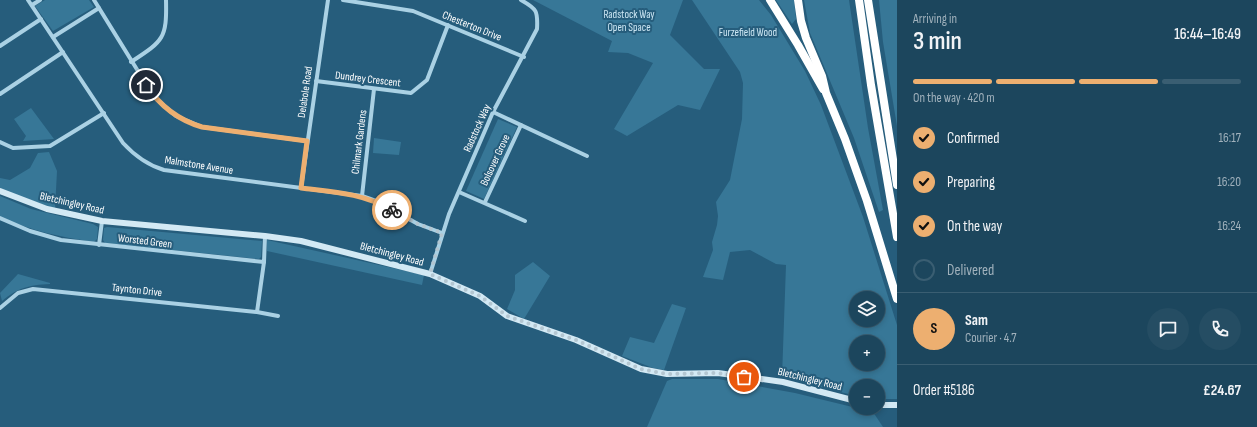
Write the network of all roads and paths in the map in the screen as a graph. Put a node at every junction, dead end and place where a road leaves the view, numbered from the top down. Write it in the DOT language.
graph roads {
  1 [pos="28,0"];
  2 [pos="40,0"];
  3 [pos="94,0"];
  4 [pos="166,0"];
  5 [pos="328,0"];
  6 [pos="343,0"];
  7 [pos="521,0"];
  8 [pos="770,0"];
  9 [pos="798,0"];
  10 [pos="859,0"];
  11 [pos="868,0"];
  12 [pos="32,5"];
  13 [pos="99,8"];
  14 [pos="41,19"];
  15 [pos="448,25"];
  16 [pos="53,37"];
  17 [pos="0,46"];
  18 [pos="63,52"];
  19 [pos="524,57"];
  20 [pos="131,62"];
  21 [pos="316,81"];
  22 [pos="374,89"];
  23 [pos="826,93"];
  24 [pos="0,94"];
  25 [pos="494,112"];
  26 [pos="104,113"];
  27 [pos="521,125"];
  28 [pos="307,141"];
  29 [pos="0,142"];
  30 [pos="587,156"];
  31 [pos="897,185"];
  32 [pos="301,188"];
  33 [pos="0,191"];
  34 [pos="459,192"];
  35 [pos="362,196"];
  36 [pos="485,202"];
  37 [pos="0,218"];
  38 [pos="102,221"];
  39 [pos="525,221"];
  40 [pos="442,233"];
  41 [pos="265,236"];
  42 [pos="897,237"];
  43 [pos="99,245"];
  44 [pos="264,262"];
  45 [pos="430,274"];
  46 [pos="897,299"];
  47 [pos="0,307"];
  48 [pos="257,312"];
  49 [pos="278,316"];
  50 [pos="849,399"];
  51 [pos="885,405"];
  52 [pos="897,405"];
  1 -- 12 [label="street, Malmstone Avenue"];
  2 -- 12 [label="street"];
  3 -- 13 [label="street"];
  4 -- 20 [label="street"];
  5 -- 21 [label="street, Delabole Road"];
  6 -- 15 [label="street, Chesterton Drive"];
  7 -- 19 [label="street, Radstock Way"];
  8 -- 23 [label="highway"];
  9 -- 23 [label="highway"];
  10 -- 42 [label="highway"];
  11 -- 31 [label="highway"];
  12 -- 14 [label="street, Malmstone Avenue"];
  13 -- 16 [label="street"];
  13 -- 20 [label="street"];
  14 -- 16 [label="street, Malmstone Avenue"];
  14 -- 17 [label="street"];
  15 -- 19 [label="street, Chesterton Drive"];
  15 -- 22 [label="street, Dundrey Crescent"];
  16 -- 18 [label="street, Malmstone Avenue"];
  18 -- 24 [label="street"];
  18 -- 26 [label="street, Malmstone Avenue"];
  19 -- 25 [label="street, Radstock Way"];
  20 -- 28 [label="street"];
  21 -- 22 [label="street, Dundrey Crescent"];
  21 -- 28 [label="street, Delabole Road"];
  22 -- 35 [label="street, Chilmark Gardens"];
  23 -- 46 [label="highway"];
  25 -- 27 [label="street, Bolsover Grove"];
  25 -- 34 [label="street, Radstock Way"];
  26 -- 29 [label="street"];
  26 -- 32 [label="street, Malmstone Avenue"];
  27 -- 30 [label="street, Bolsover Grove"];
  27 -- 36 [label="street, Bolsover Grove"];
  28 -- 32 [label="street, Delabole Road"];
  32 -- 35 [label="street, Malmstone Avenue"];
  33 -- 38 [label="street, Bletchingley Road"];
  34 -- 36 [label="street, Bolsover Grove"];
  34 -- 40 [label="street, Radstock Way"];
  35 -- 40 [label="street, Malmstone Avenue"];
  36 -- 39 [label="street, Bolsover Grove"];
  37 -- 43 [label="street, Worsted Green"];
  38 -- 41 [label="street, Bletchingley Road"];
  38 -- 43 [label="street"];
  40 -- 45 [label="street, Radstock Way"];
  41 -- 44 [label="street"];
  41 -- 45 [label="street, Bletchingley Road"];
  43 -- 44 [label="street, Worsted Green"];
  44 -- 48 [label="street"];
  45 -- 50 [label="street, Bletchingley Road"];
  47 -- 48 [label="street, Taynton Drive"];
  48 -- 49 [label="street, Taynton Drive"];
  51 -- 52 [label="street"];
}
